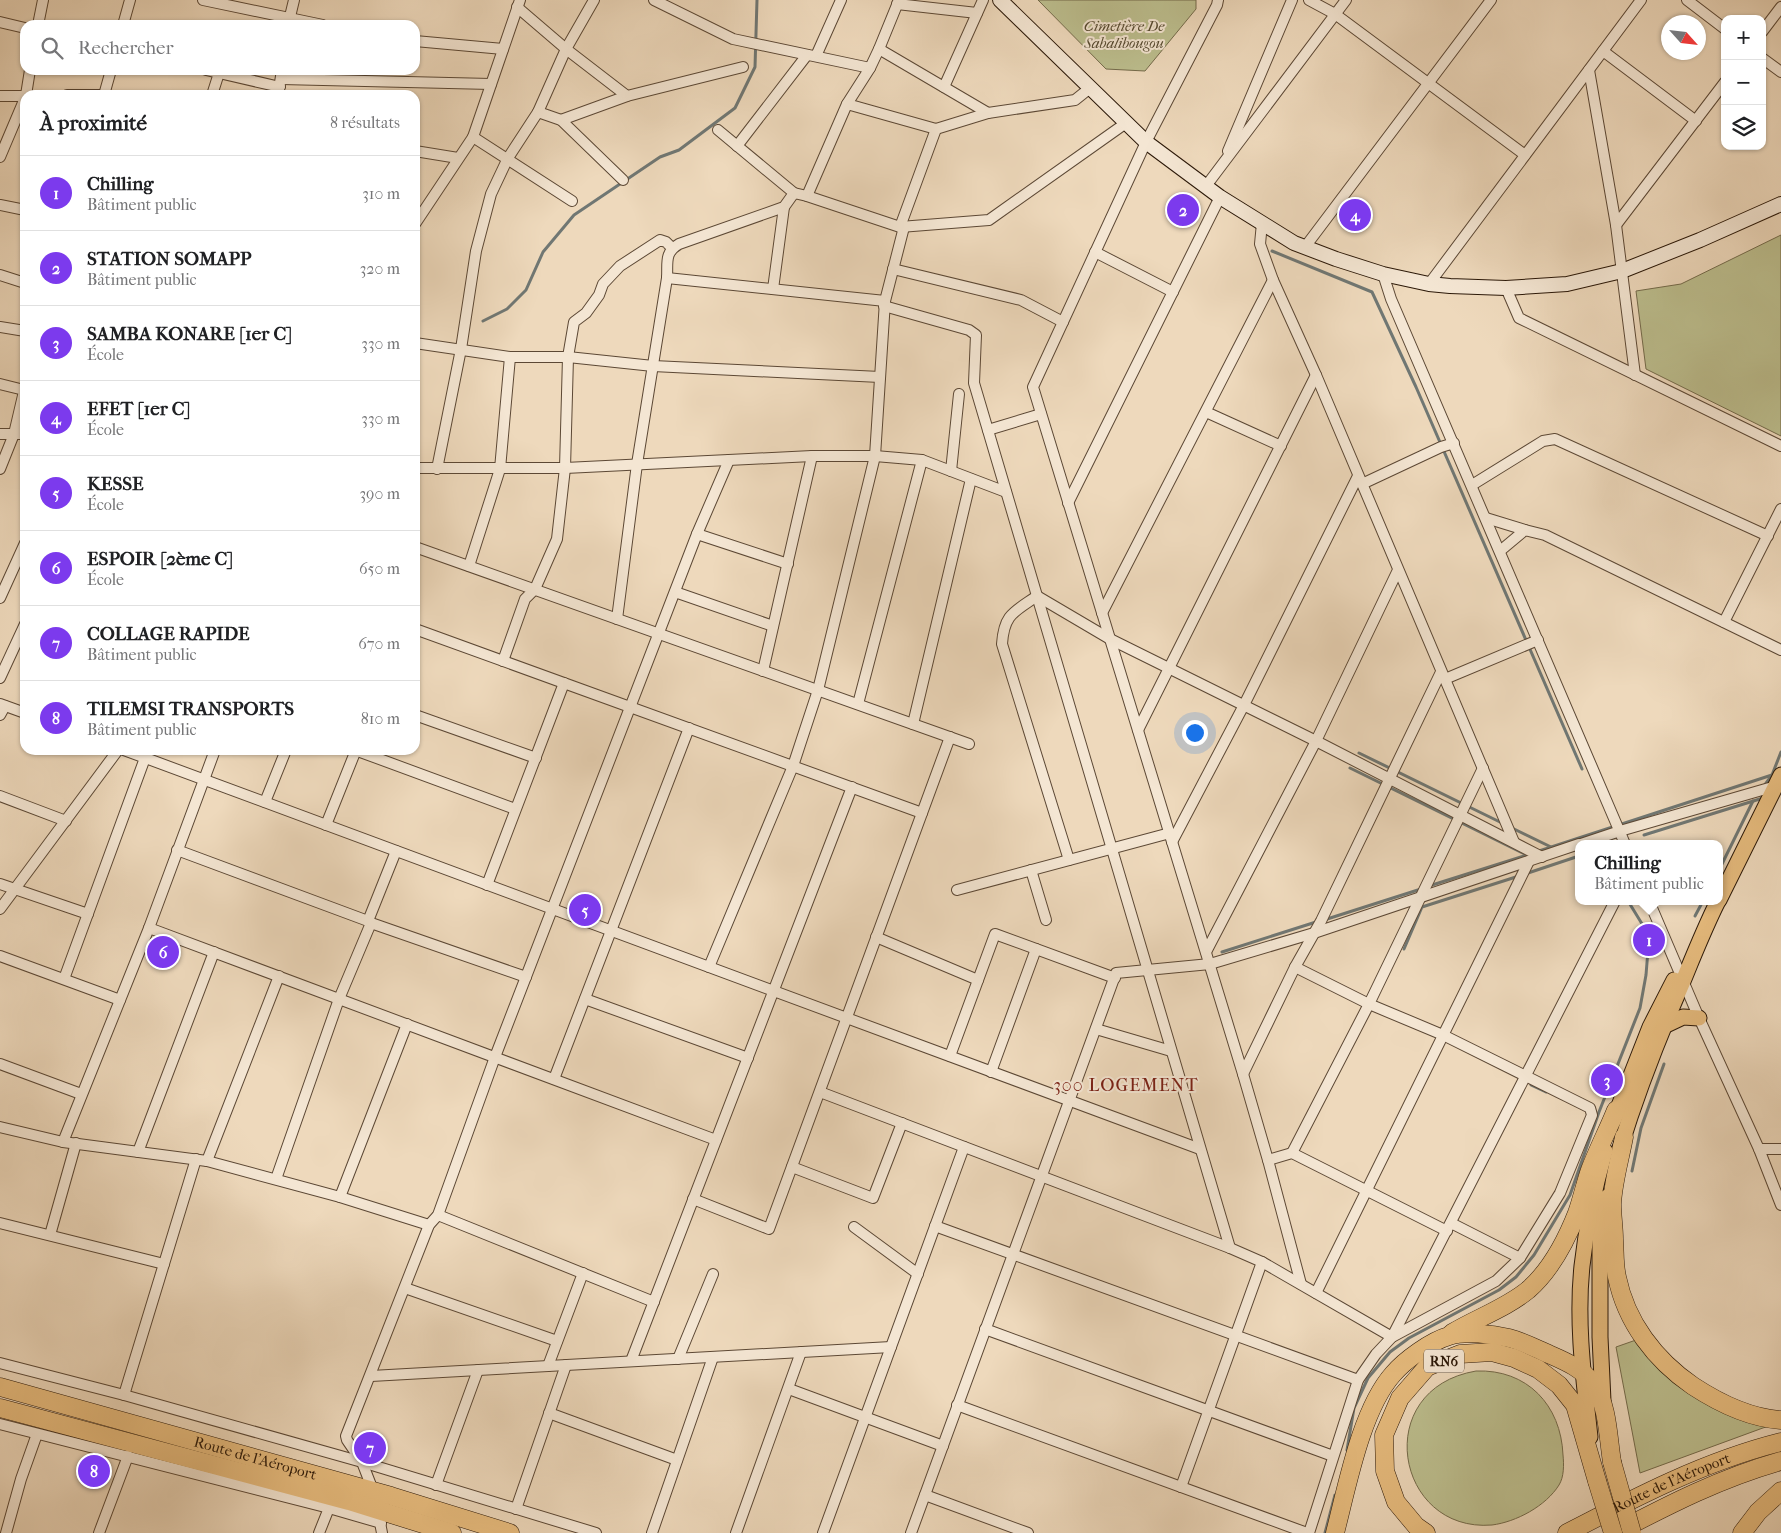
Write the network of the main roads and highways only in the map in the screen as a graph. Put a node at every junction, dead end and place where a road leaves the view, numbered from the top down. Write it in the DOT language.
graph roads {
  1 [pos="1000,0"];
  2 [pos="1781,204"];
  3 [pos="1779,780"];
  4 [pos="1723,892"];
  5 [pos="1717,905"];
  6 [pos="1683,973"];
  7 [pos="1699,1018"];
  8 [pos="1664,1026"];
  9 [pos="1616,1110"];
  10 [pos="1624,1137"];
  11 [pos="1449,1336"];
  12 [pos="1583,1373"];
  13 [pos="0,1387"];
  14 [pos="1603,1404"];
  15 [pos="0,1408"];
  16 [pos="1781,1420"];
  17 [pos="1781,1442"];
  18 [pos="1781,1461"];
  19 [pos="1593,1464"];
  20 [pos="1781,1491"];
  21 [pos="380,1522"];
  22 [pos="452,1533"];
  23 [pos="510,1533"];
  24 [pos="1335,1533"];
  25 [pos="1426,1533"];
  26 [pos="1567,1533"];
  27 [pos="1614,1533"];
  28 [pos="1632,1533"];
  29 [pos="1742,1533"];
  1 -- 2 [label="main road"];
  3 -- 4 [label="main road"];
  5 -- 6 [label="main road"];
  6 -- 8 [label="main road"];
  6 -- 9 [label="main road"];
  7 -- 8 [label="main road"];
  8 -- 10 [label="main road"];
  9 -- 11 [label="highway"];
  9 -- 12 [label="main road"];
  10 -- 14 [label="main road"];
  10 -- 16 [label="highway"];
  11 -- 12 [label="highway"];
  11 -- 24 [label="highway"];
  12 -- 14 [label="highway"];
  12 -- 19 [label="main road"];
  13 -- 23 [label="highway, Route de l'Aéroport"];
  14 -- 28 [label="highway, bridge"];
  15 -- 21 [label="highway, Route de l'Aéroport"];
  17 -- 26 [label="highway, Route de l'Aéroport"];
  18 -- 27 [label="highway, Route de l'Aéroport"];
  19 -- 25 [label="highway, RN6"];
  19 -- 27 [label="highway, RN6, bridge"];
  20 -- 29 [label="highway"];
  21 -- 22 [label="highway, Route de l'Aéroport"];
}
